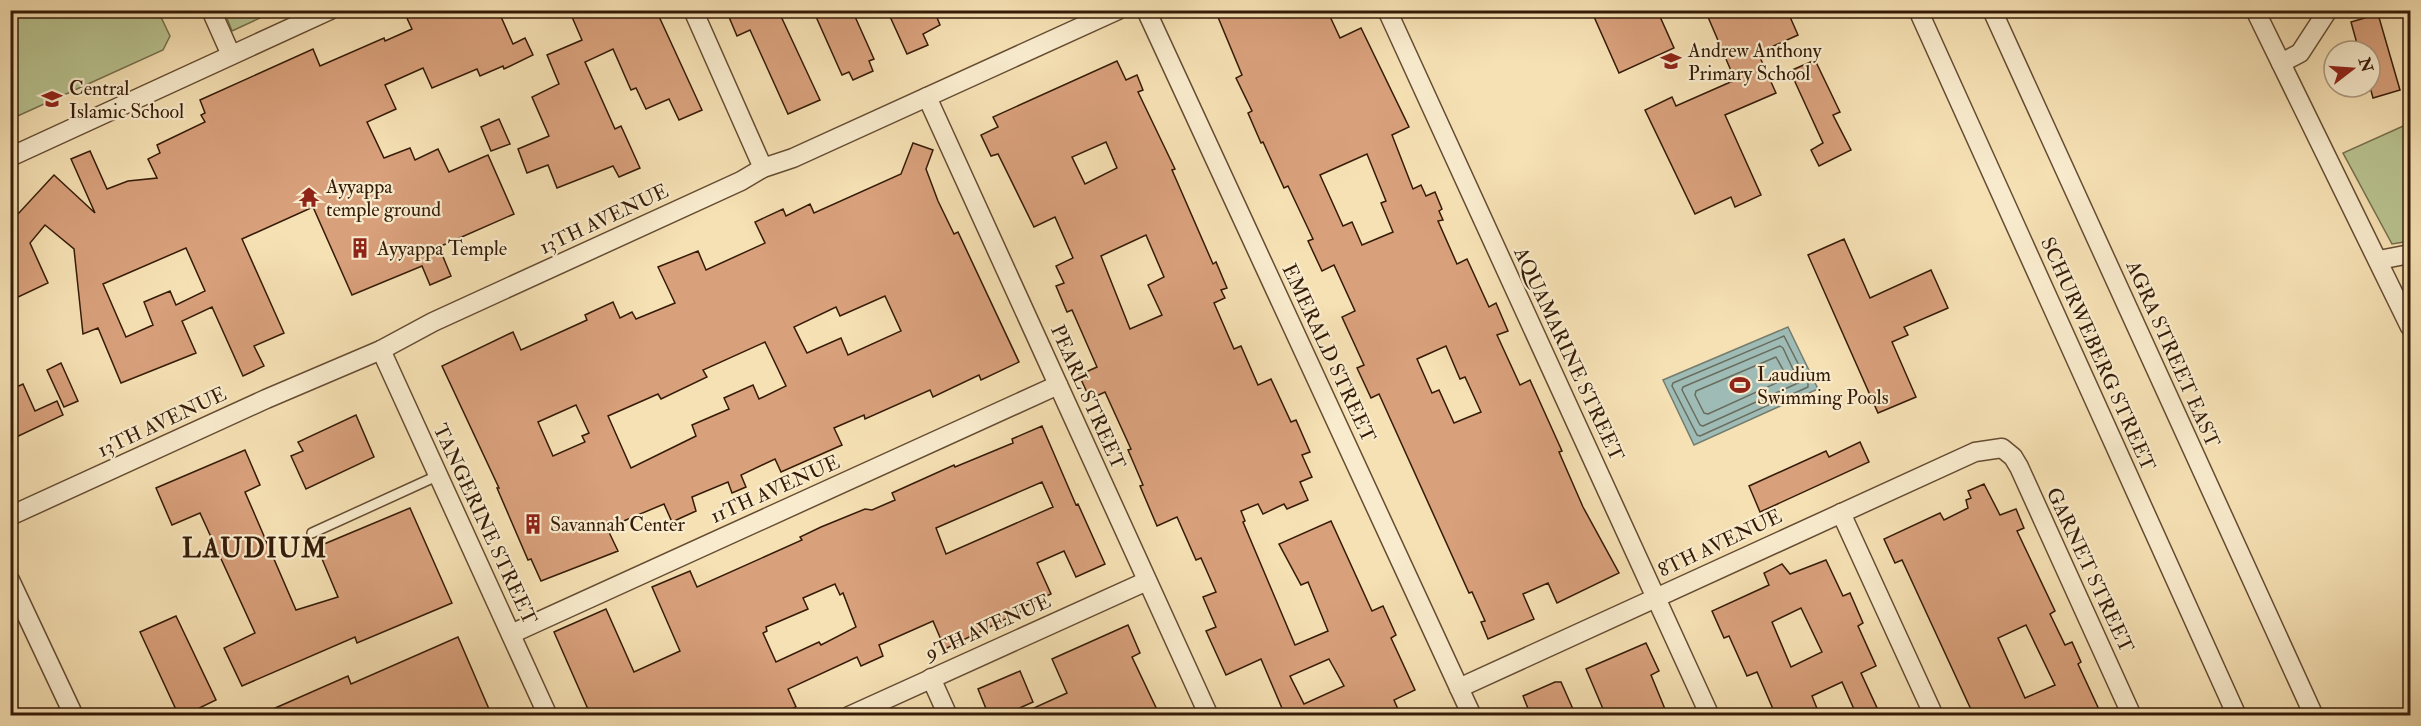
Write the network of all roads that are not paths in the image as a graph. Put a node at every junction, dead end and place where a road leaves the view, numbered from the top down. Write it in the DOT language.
graph roads {
  1 [pos="211,10"];
  2 [pos="330,10"];
  3 [pos="693,10"];
  4 [pos="1118,10"];
  5 [pos="1146,10"];
  6 [pos="1387,10"];
  7 [pos="1918,10"];
  8 [pos="1992,10"];
  9 [pos="2255,10"];
  10 [pos="2328,10"];
  11 [pos="231,55"];
  12 [pos="2281,63"];
  13 [pos="927,98"];
  14 [pos="10,157"];
  15 [pos="763,168"];
  16 [pos="2410,254"];
  17 [pos="2379,260"];
  18 [pos="2410,327"];
  19 [pos="381,350"];
  20 [pos="1058,385"];
  21 [pos="2002,448"];
  22 [pos="438,475"];
  23 [pos="1841,513"];
  24 [pos="10,516"];
  25 [pos="312,533"];
  26 [pos="10,580"];
  27 [pos="1147,581"];
  28 [pos="1656,597"];
  29 [pos="511,634"];
  30 [pos="931,678"];
  31 [pos="1459,688"];
  32 [pos="74,716"];
  33 [pos="548,716"];
  34 [pos="849,716"];
  35 [pos="948,716"];
  36 [pos="1209,716"];
  37 [pos="1472,716"];
  38 [pos="1710,716"];
  39 [pos="1934,716"];
  40 [pos="2132,716"];
  41 [pos="2237,716"];
  42 [pos="2314,716"];
  1 -- 11 [label="street"];
  2 -- 11 [label="street"];
  3 -- 15 [label="street"];
  4 -- 13 [label="street, 13TH AVENUE"];
  5 -- 31 [label="street, EMERALD STREET"];
  6 -- 28 [label="street, AQUAMARINE STREET"];
  7 -- 41 [label="street, SCHURWEBERG STREET"];
  8 -- 42 [label="street, AGRA STREET EAST"];
  9 -- 12 [label="street"];
  10 -- 12 [label="street"];
  11 -- 14 [label="street"];
  12 -- 17 [label="street"];
  13 -- 15 [label="street, 13TH AVENUE"];
  13 -- 20 [label="street, PEARL STREET"];
  15 -- 19 [label="street, 13TH AVENUE"];
  16 -- 17 [label="street"];
  17 -- 18 [label="street"];
  19 -- 22 [label="street, TANGERINE STREET"];
  19 -- 24 [label="street, 13TH AVENUE"];
  20 -- 27 [label="street, PEARL STREET"];
  20 -- 29 [label="street, 11TH AVENUE"];
  21 -- 23 [label="street, 8TH AVENUE"];
  21 -- 40 [label="street, GARNET STREET"];
  22 -- 25 [label="lane"];
  22 -- 29 [label="street, TANGERINE STREET"];
  23 -- 28 [label="street, 8TH AVENUE"];
  23 -- 39 [label="street"];
  26 -- 32 [label="street"];
  27 -- 30 [label="street, 9TH AVENUE"];
  27 -- 36 [label="street, PEARL STREET"];
  28 -- 31 [label="street, 8TH AVENUE"];
  28 -- 38 [label="street, AQUAMARINE STREET"];
  29 -- 33 [label="street, TANGERINE STREET"];
  30 -- 34 [label="street, 9TH AVENUE"];
  30 -- 35 [label="street"];
  31 -- 37 [label="street, EMERALD STREET"];
}
